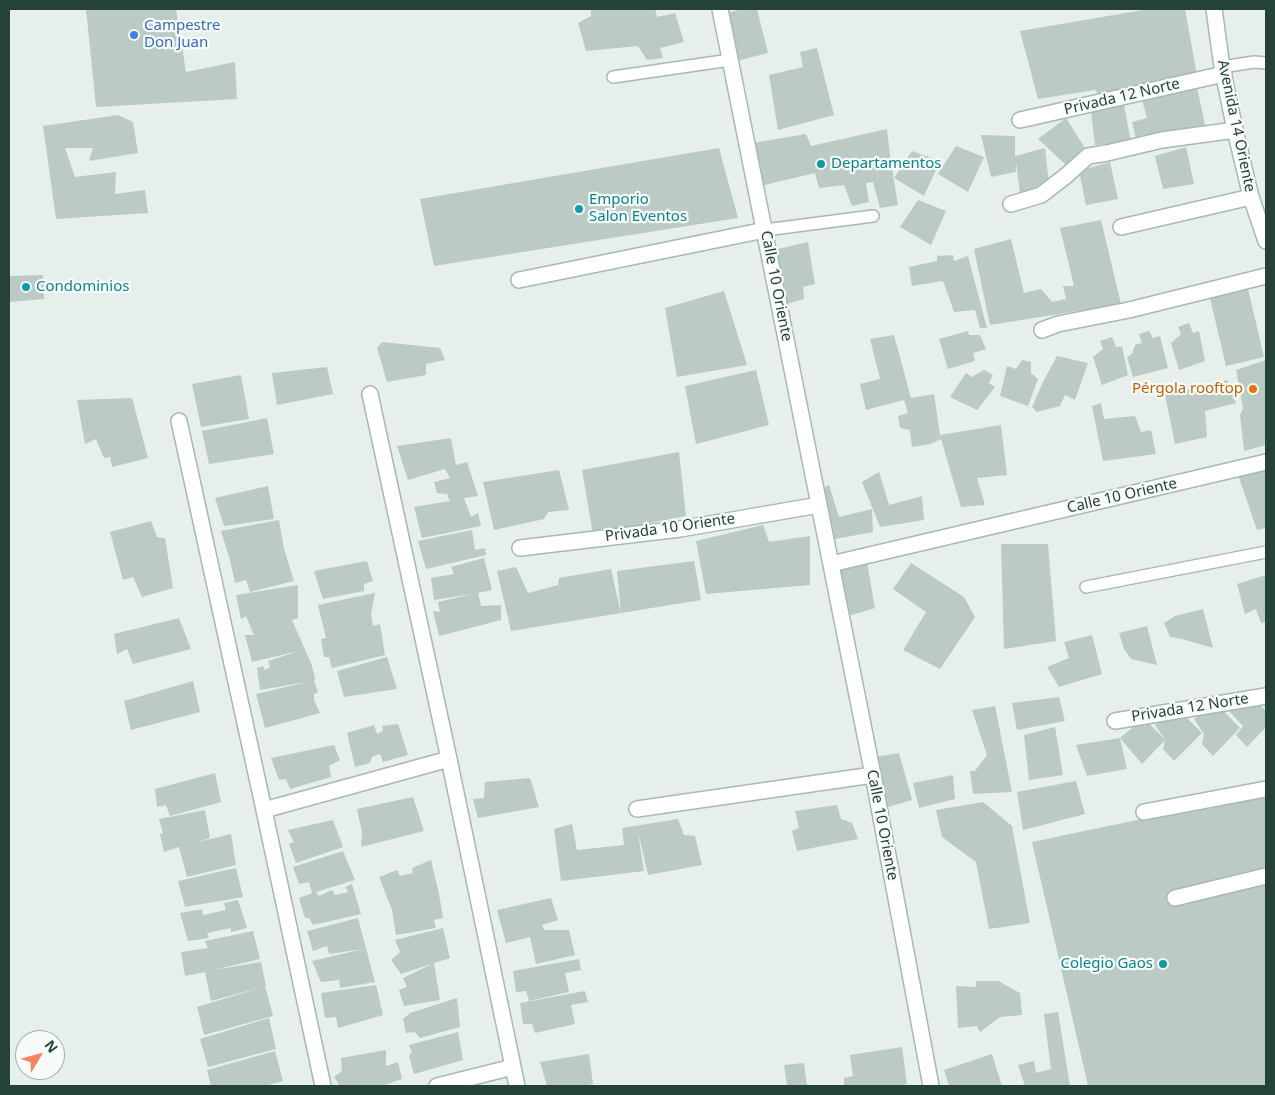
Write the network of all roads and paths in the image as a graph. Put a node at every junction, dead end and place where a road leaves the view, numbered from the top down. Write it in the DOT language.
graph roads {
  1 [pos="720,9"];
  2 [pos="1214,9"];
  3 [pos="730,60"];
  4 [pos="1264,61"];
  5 [pos="1223,71"];
  6 [pos="613,77"];
  7 [pos="1020,120"];
  8 [pos="1235,130"];
  9 [pos="1251,197"];
  10 [pos="1011,204"];
  11 [pos="873,216"];
  12 [pos="1121,227"];
  13 [pos="765,230"];
  14 [pos="1266,241"];
  15 [pos="1266,276"];
  16 [pos="519,280"];
  17 [pos="1042,330"];
  18 [pos="370,394"];
  19 [pos="179,421"];
  20 [pos="1266,462"];
  21 [pos="819,505"];
  22 [pos="520,548"];
  23 [pos="1266,552"];
  24 [pos="831,564"];
  25 [pos="1086,587"];
  26 [pos="1266,696"];
  27 [pos="1115,721"];
  28 [pos="449,759"];
  29 [pos="873,775"];
  30 [pos="1266,789"];
  31 [pos="637,809"];
  32 [pos="264,810"];
  33 [pos="1144,812"];
  34 [pos="1266,876"];
  35 [pos="1175,898"];
  36 [pos="513,1067"];
  37 [pos="323,1086"];
  38 [pos="437,1086"];
  39 [pos="518,1086"];
  40 [pos="931,1086"];
  1 -- 3 [label="street, Calle 10 Oriente"];
  2 -- 5 [label="street, Avenida 14 Oriente"];
  3 -- 6 [label="lane"];
  3 -- 13 [label="street, Calle 10 Oriente"];
  4 -- 5 [label="lane"];
  5 -- 7 [label="street, Privada 12 Norte"];
  5 -- 8 [label="street, Avenida 14 Oriente"];
  8 -- 9 [label="street, Avenida 14 Oriente"];
  8 -- 10 [label="street"];
  9 -- 12 [label="street"];
  9 -- 14 [label="street, Avenida 14 Oriente"];
  11 -- 13 [label="lane"];
  13 -- 16 [label="street"];
  13 -- 21 [label="street, Calle 10 Oriente"];
  15 -- 17 [label="street"];
  18 -- 28 [label="street"];
  19 -- 32 [label="street"];
  20 -- 24 [label="street, Calle 10 Oriente"];
  21 -- 22 [label="street, Privada 10 Oriente"];
  21 -- 24 [label="street, Calle 10 Oriente"];
  23 -- 25 [label="lane"];
  24 -- 29 [label="street, Calle 10 Oriente"];
  26 -- 27 [label="street, Privada 12 Norte"];
  28 -- 32 [label="street"];
  28 -- 36 [label="street"];
  29 -- 31 [label="street"];
  29 -- 40 [label="street, Calle 10 Oriente"];
  30 -- 33 [label="street"];
  32 -- 37 [label="street"];
  34 -- 35 [label="street"];
  36 -- 38 [label="street"];
  36 -- 39 [label="street"];
}
